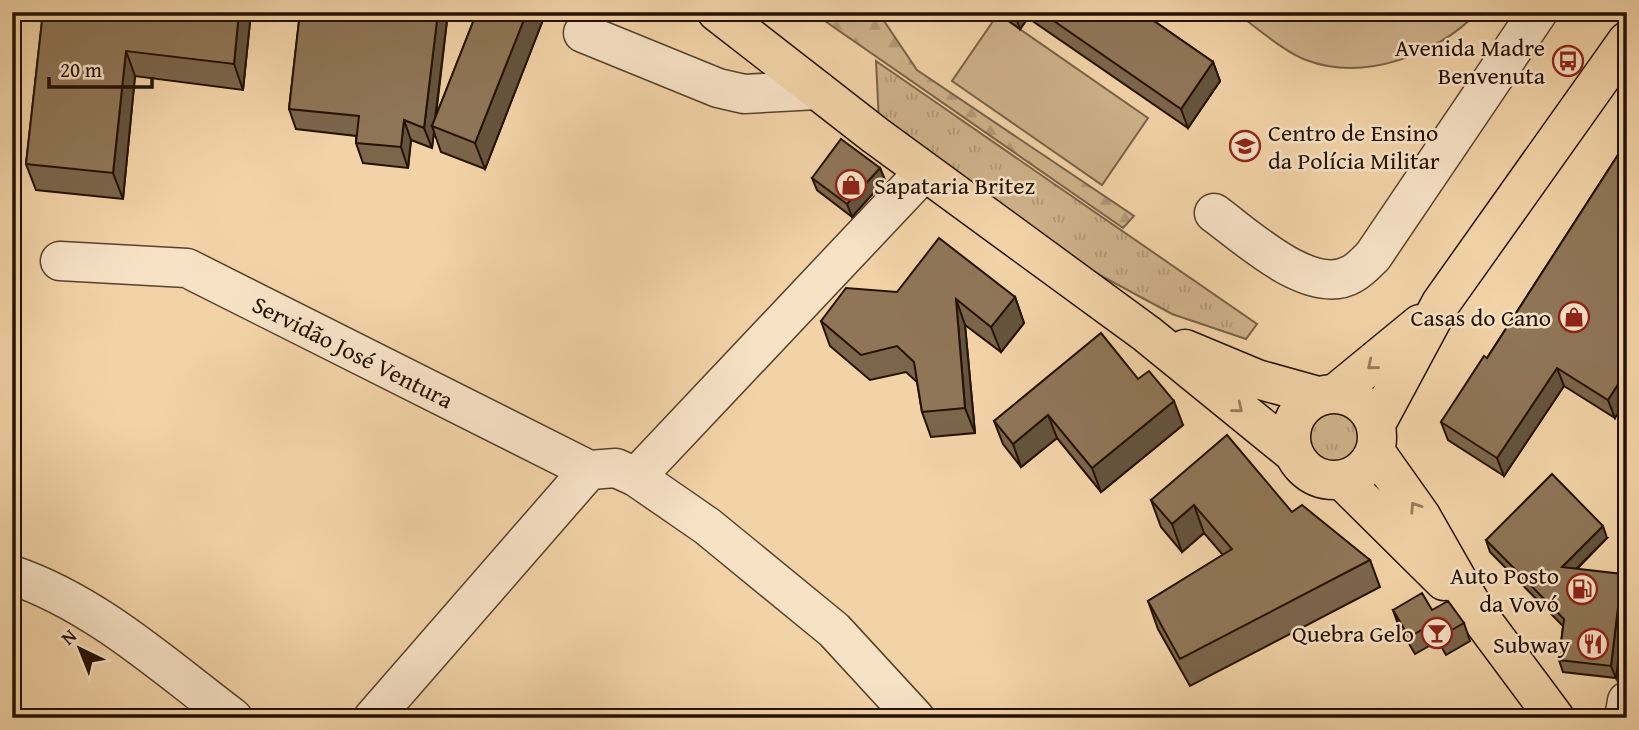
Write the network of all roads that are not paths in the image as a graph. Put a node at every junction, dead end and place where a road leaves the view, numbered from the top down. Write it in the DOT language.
graph roads {
  1 [pos="717,12"];
  2 [pos="1538,12"];
  3 [pos="583,33"];
  4 [pos="1627,41"];
  5 [pos="817,90"];
  6 [pos="924,172"];
  7 [pos="1214,214"];
  8 [pos="60,261"];
  9 [pos="1441,303"];
  10 [pos="1147,334"];
  11 [pos="1327,395"];
  12 [pos="1376,438"];
  13 [pos="1292,452"];
  14 [pos="589,470"];
  15 [pos="636,477"];
  16 [pos="1342,480"];
  17 [pos="12,575"];
  18 [pos="1474,609"];
  19 [pos="1627,701"];
  20 [pos="1551,717"];
  21 [pos="233,718"];
  22 [pos="373,718"];
  23 [pos="915,718"];
  24 [pos="1624,718"];
  1 -- 5 [label="main road"];
  2 -- 7 [label="street"];
  3 -- 5 [label="street"];
  4 -- 9 [label="main road"];
  5 -- 6 [label="main road"];
  6 -- 10 [label="main road"];
  6 -- 15 [label="street"];
  8 -- 14 [label="street, Servidão José Ventura"];
  9 -- 11 [label="main road, one-way"];
  9 -- 12 [label="main road"];
  10 -- 11 [label="main road"];
  10 -- 13 [label="main road, one-way"];
  11 -- 12 [label="main road"];
  11 -- 13 [label="main road"];
  12 -- 16 [label="main road"];
  18 -- 12 [label="main road, one-way"];
  13 -- 16 [label="main road"];
  14 -- 15 [label="street, Servidão José Ventura"];
  14 -- 22 [label="street"];
  15 -- 23 [label="street, Servidão José Ventura"];
  16 -- 18 [label="main road"];
  17 -- 21 [label="street"];
  18 -- 20 [label="main road"];
  19 -- 24 [label="street"];
}
